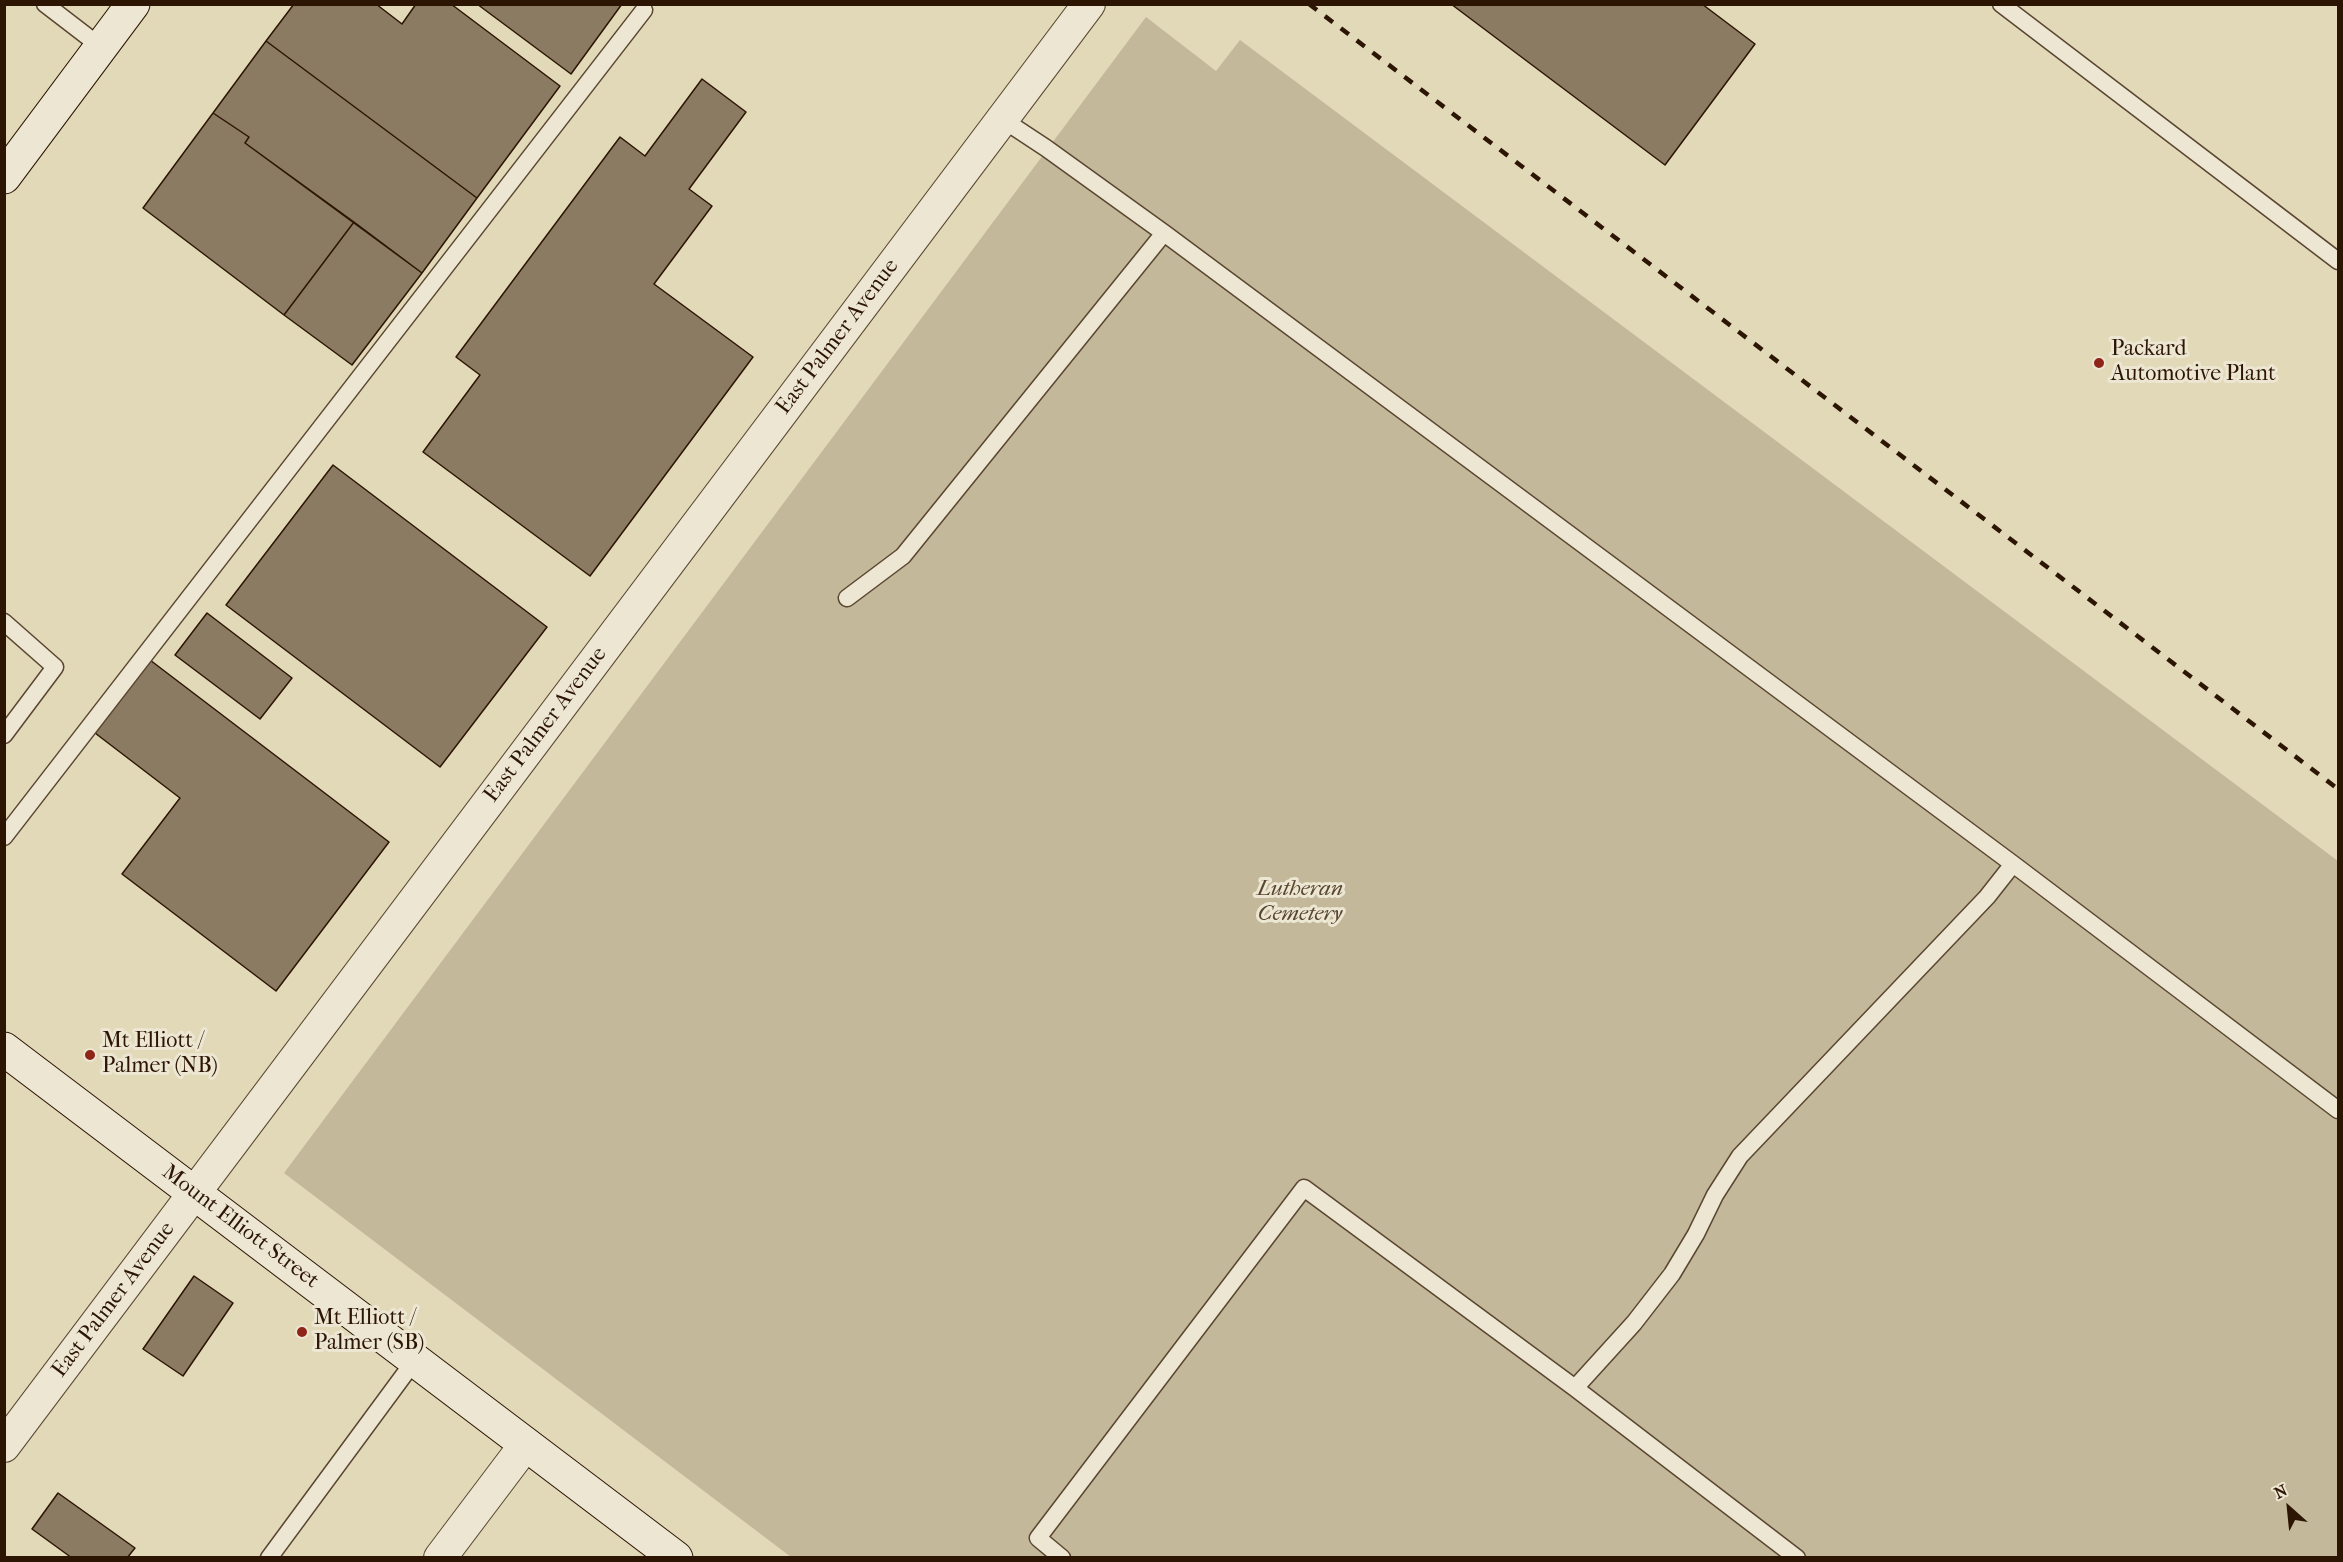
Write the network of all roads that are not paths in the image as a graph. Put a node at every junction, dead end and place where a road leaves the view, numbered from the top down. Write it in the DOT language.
graph roads {
  1 [pos="45,4"];
  2 [pos="133,4"];
  3 [pos="1089,4"];
  4 [pos="2001,4"];
  5 [pos="644,10"];
  6 [pos="101,48"];
  7 [pos="1002,119"];
  8 [pos="4,177"];
  9 [pos="1164,233"];
  10 [pos="2338,261"];
  11 [pos="846,598"];
  12 [pos="4,622"];
  13 [pos="4,735"];
  14 [pos="4,837"];
  15 [pos="2013,864"];
  16 [pos="4,1049"];
  17 [pos="2338,1110"];
  18 [pos="194,1193"];
  19 [pos="415,1360"];
  20 [pos="1575,1388"];
  21 [pos="526,1444"];
  22 [pos="4,1446"];
  23 [pos="268,1557"];
  24 [pos="440,1557"];
  25 [pos="676,1557"];
  26 [pos="1062,1557"];
  27 [pos="1797,1557"];
  1 -- 6 [label="lane"];
  2 -- 6 [label="main road"];
  3 -- 7 [label="street, East Palmer Avenue"];
  4 -- 10 [label="lane"];
  5 -- 14 [label="lane"];
  6 -- 8 [label="main road"];
  7 -- 9 [label="lane"];
  7 -- 18 [label="street, East Palmer Avenue"];
  9 -- 11 [label="lane"];
  9 -- 15 [label="lane"];
  12 -- 13 [label="lane"];
  15 -- 17 [label="lane"];
  15 -- 20 [label="lane"];
  16 -- 18 [label="main road, Mount Elliott Street"];
  18 -- 19 [label="main road, Mount Elliott Street"];
  18 -- 22 [label="street, East Palmer Avenue"];
  19 -- 21 [label="main road, Mount Elliott Street"];
  19 -- 23 [label="lane"];
  20 -- 26 [label="lane"];
  20 -- 27 [label="lane"];
  21 -- 24 [label="street"];
  21 -- 25 [label="main road, Mount Elliott Street"];
}
